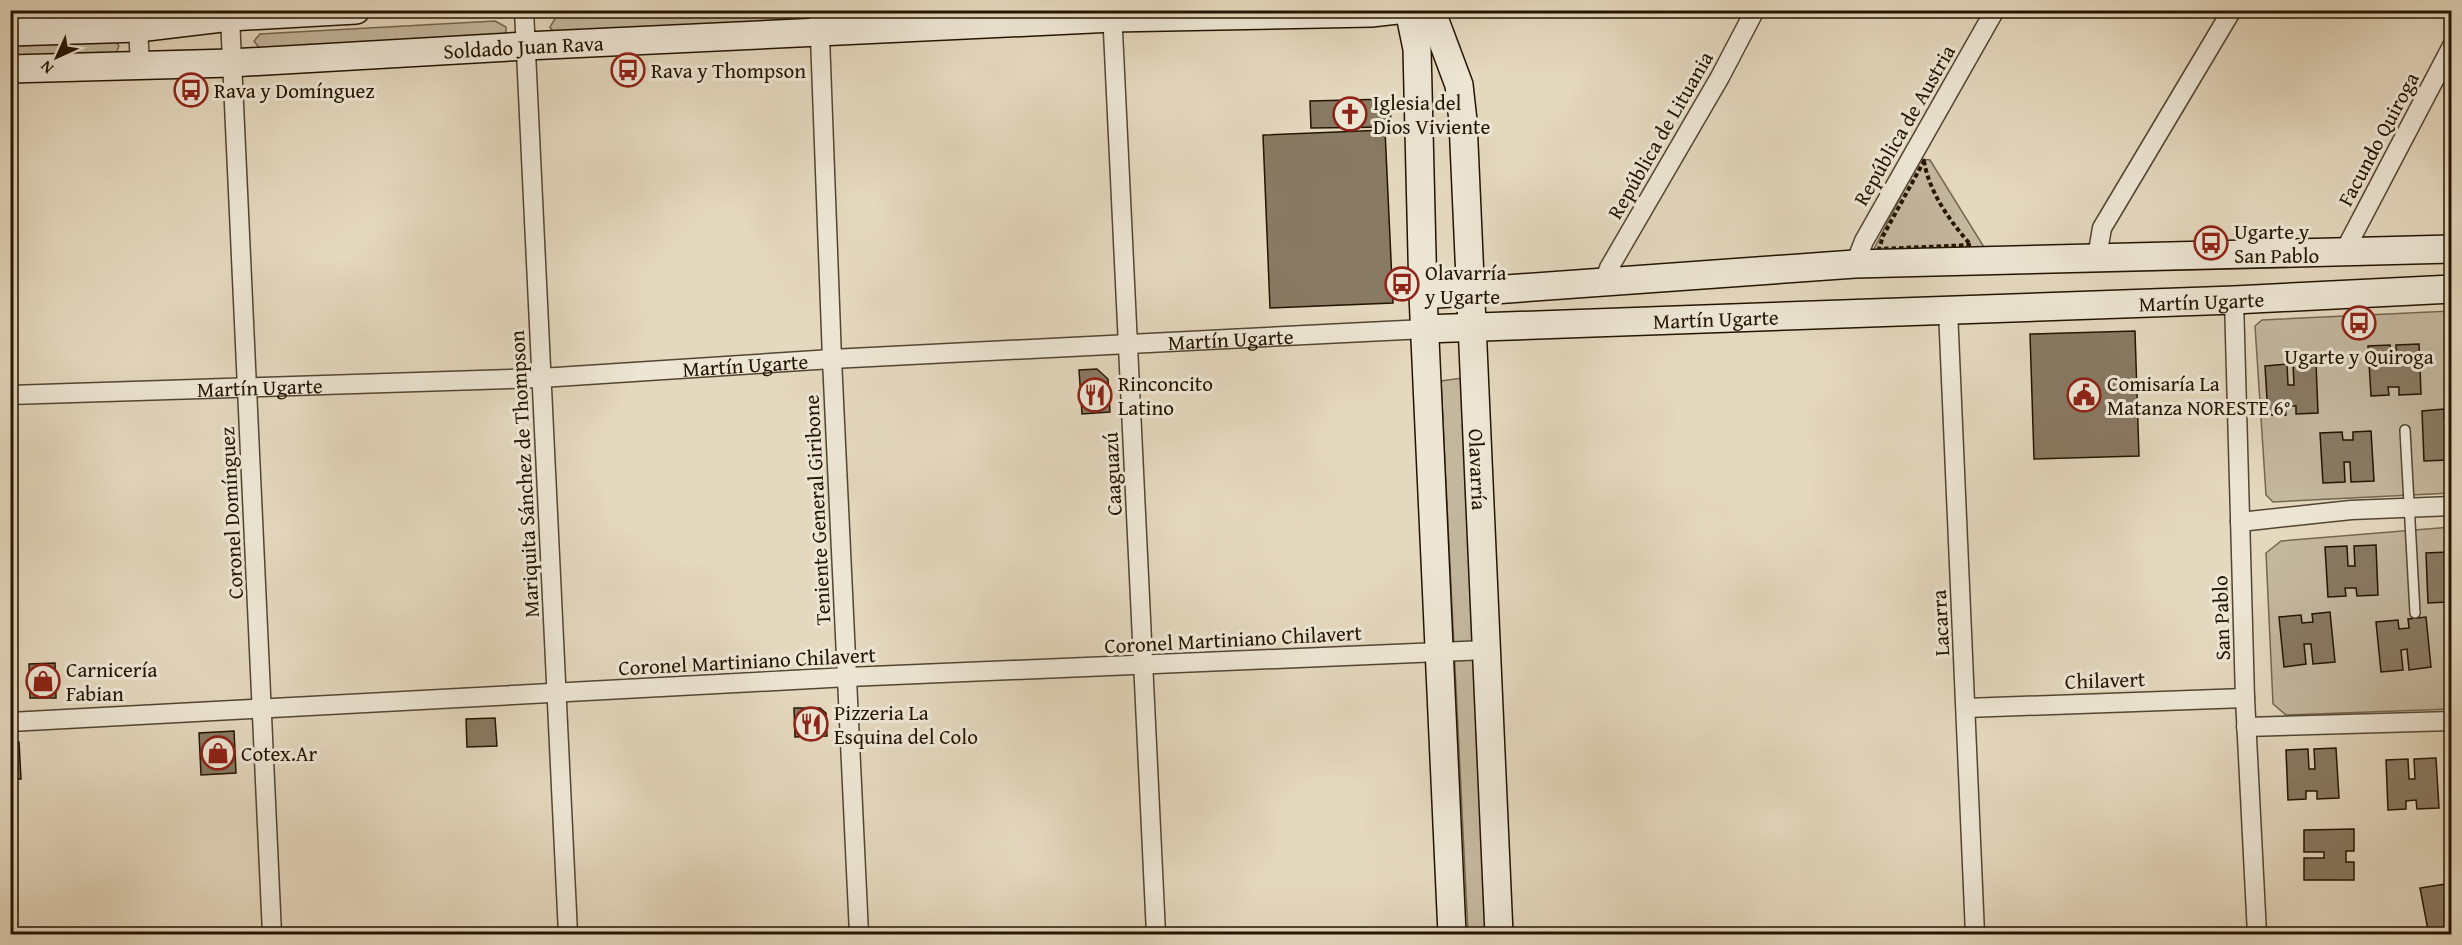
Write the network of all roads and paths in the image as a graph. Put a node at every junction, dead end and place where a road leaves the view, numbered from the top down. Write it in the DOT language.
graph roads {
  1 [pos="356,10"];
  2 [pos="524,10"];
  3 [pos="1397,10"];
  4 [pos="1409,10"];
  5 [pos="1431,10"];
  6 [pos="1755,10"];
  7 [pos="1995,10"];
  8 [pos="2232,10"];
  9 [pos="287,12"];
  10 [pos="1113,14"];
  11 [pos="230,17"];
  12 [pos="140,19"];
  13 [pos="819,21"];
  14 [pos="10,32"];
  15 [pos="526,46"];
  16 [pos="2451,46"];
  17 [pos="231,63"];
  18 [pos="140,64"];
  19 [pos="10,69"];
  20 [pos="1971,245"];
  21 [pos="2451,249"];
  22 [pos="2344,252"];
  23 [pos="2097,257"];
  24 [pos="1855,264"];
  25 [pos="1604,282"];
  26 [pos="2451,289"];
  27 [pos="1469,291"];
  28 [pos="1423,295"];
  29 [pos="2234,300"];
  30 [pos="1948,310"];
  31 [pos="1425,329"];
  32 [pos="1471,330"];
  33 [pos="1129,345"];
  34 [pos="832,359"];
  35 [pos="541,378"];
  36 [pos="248,389"];
  37 [pos="10,395"];
  38 [pos="2405,430"];
  39 [pos="2451,506"];
  40 [pos="2410,508"];
  41 [pos="2240,522"];
  42 [pos="2415,613"];
  43 [pos="1486,650"];
  44 [pos="1439,652"];
  45 [pos="1144,666"];
  46 [pos="848,677"];
  47 [pos="558,694"];
  48 [pos="2245,698"];
  49 [pos="263,707"];
  50 [pos="1966,708"];
  51 [pos="2451,720"];
  52 [pos="10,722"];
  53 [pos="2246,727"];
  54 [pos="272,934"];
  55 [pos="568,934"];
  56 [pos="859,934"];
  57 [pos="1156,934"];
  58 [pos="1452,934"];
  59 [pos="1499,934"];
  60 [pos="1975,934"];
  61 [pos="2257,934"];
  1 -- 9 [label="street"];
  2 -- 15 [label="street, Mariquita Sánchez de Thompson"];
  3 -- 10 [label="street, Soldado Juan Rava"];
  4 -- 28 [label="street"];
  5 -- 27 [label="street, Olavarría"];
  6 -- 25 [label="street, República de Lituania"];
  7 -- 24 [label="street, República de Austria"];
  8 -- 23 [label="street"];
  9 -- 11 [label="street"];
  10 -- 13 [label="street, Soldado Juan Rava"];
  10 -- 33 [label="street, Caaguazú"];
  11 -- 12 [label="street"];
  11 -- 17 [label="street, Coronel Domínguez"];
  12 -- 14 [label="street"];
  12 -- 18 [label="street"];
  13 -- 15 [label="street, Soldado Juan Rava"];
  13 -- 34 [label="street, Teniente General Giribone"];
  15 -- 17 [label="street, Soldado Juan Rava"];
  15 -- 35 [label="street, Mariquita Sánchez de Thompson"];
  16 -- 22 [label="street, Facundo Quiroga"];
  17 -- 18 [label="street, Soldado Juan Rava"];
  17 -- 36 [label="street, Coronel Domínguez"];
  18 -- 19 [label="street, Soldado Juan Rava"];
  20 -- 20 [label="path"];
  21 -- 22 [label="street, Martín Ugarte"];
  22 -- 23 [label="street, Martín Ugarte"];
  23 -- 24 [label="street, Martín Ugarte"];
  24 -- 25 [label="street, Martín Ugarte"];
  25 -- 27 [label="street, Martín Ugarte"];
  26 -- 29 [label="street, Martín Ugarte"];
  27 -- 28 [label="street, Martín Ugarte"];
  27 -- 32 [label="street, Olavarría"];
  28 -- 31 [label="street"];
  29 -- 30 [label="street, Martín Ugarte"];
  29 -- 41 [label="street, San Pablo"];
  30 -- 32 [label="street, Martín Ugarte"];
  30 -- 50 [label="street, Lacarra"];
  31 -- 32 [label="street, Martín Ugarte"];
  31 -- 33 [label="street, Martín Ugarte"];
  31 -- 44 [label="street"];
  32 -- 43 [label="street, Olavarría"];
  33 -- 34 [label="street, Martín Ugarte"];
  33 -- 45 [label="street, Caaguazú"];
  34 -- 35 [label="street, Martín Ugarte"];
  34 -- 46 [label="street, Teniente General Giribone"];
  35 -- 36 [label="street, Martín Ugarte"];
  35 -- 47 [label="street, Mariquita Sánchez de Thompson"];
  36 -- 37 [label="street, Martín Ugarte"];
  36 -- 49 [label="street, Coronel Domínguez"];
  38 -- 40 [label="lane"];
  39 -- 40 [label="street"];
  40 -- 41 [label="street"];
  40 -- 42 [label="lane"];
  41 -- 48 [label="street, San Pablo"];
  43 -- 44 [label="street, Coronel Martiniano Chilavert"];
  43 -- 59 [label="street, Olavarría"];
  44 -- 45 [label="street, Coronel Martiniano Chilavert"];
  44 -- 58 [label="street"];
  45 -- 46 [label="street, Coronel Martiniano Chilavert"];
  45 -- 57 [label="street, Caaguazú"];
  46 -- 47 [label="street, Coronel Martiniano Chilavert"];
  46 -- 56 [label="street, Teniente General Giribone"];
  47 -- 49 [label="street, Coronel Martiniano Chilavert"];
  47 -- 55 [label="street, Mariquita Sánchez de Thompson"];
  48 -- 50 [label="street, Chilavert"];
  48 -- 53 [label="street, San Pablo"];
  49 -- 52 [label="street, Coronel Martiniano Chilavert"];
  49 -- 54 [label="street, Coronel Domínguez"];
  50 -- 60 [label="street, Lacarra"];
  51 -- 53 [label="street"];
  53 -- 61 [label="street, San Pablo"];
}
